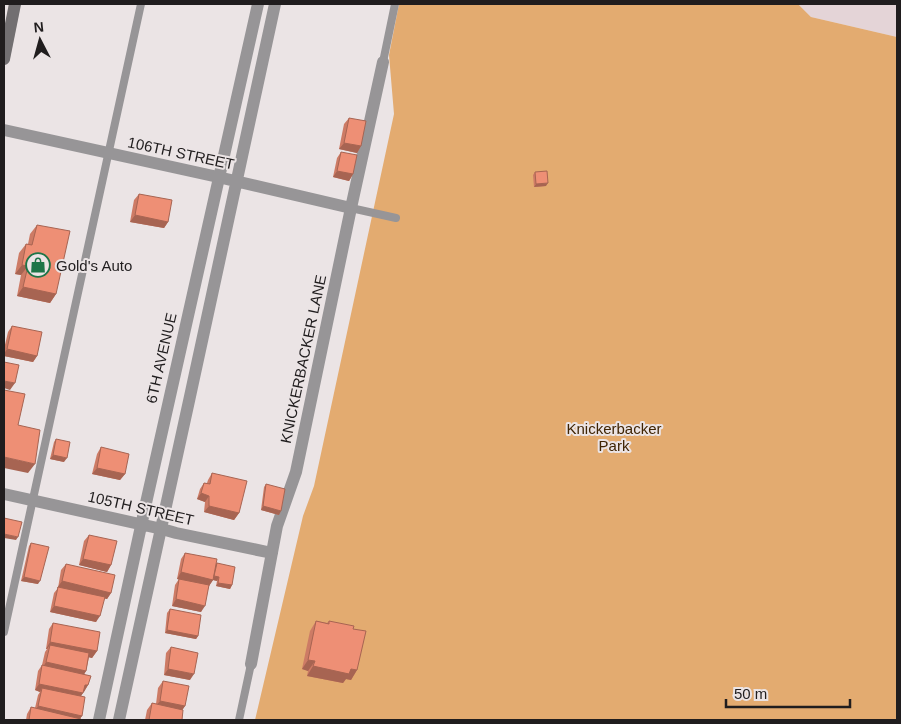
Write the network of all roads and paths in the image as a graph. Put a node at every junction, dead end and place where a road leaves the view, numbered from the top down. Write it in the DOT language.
graph roads {
  1 [pos="15,4"];
  2 [pos="141,4"];
  3 [pos="258,4"];
  4 [pos="275,4"];
  5 [pos="396,4"];
  6 [pos="4,59"];
  7 [pos="383,62"];
  8 [pos="4,130"];
  9 [pos="109,153"];
  10 [pos="218,177"];
  11 [pos="236,181"];
  12 [pos="350,208"];
  13 [pos="396,218"];
  14 [pos="4,494"];
  15 [pos="33,500"];
  16 [pos="141,524"];
  17 [pos="162,528"];
  18 [pos="272,552"];
  19 [pos="4,632"];
  20 [pos="251,664"];
  21 [pos="99,720"];
  22 [pos="119,720"];
  23 [pos="239,720"];
  1 -- 6 [label="street"];
  2 -- 9 [label="lane"];
  3 -- 10 [label="street, 6TH AVENUE"];
  4 -- 11 [label="street"];
  5 -- 7 [label="lane, KNICKERBACKER LANE"];
  7 -- 12 [label="street, KNICKERBACKER LANE"];
  8 -- 9 [label="street, 106TH STREET"];
  9 -- 10 [label="street, 106TH STREET"];
  9 -- 15 [label="lane"];
  10 -- 11 [label="street, 106TH STREET"];
  10 -- 16 [label="street, 6TH AVENUE"];
  11 -- 12 [label="street, 106TH STREET"];
  11 -- 17 [label="street"];
  12 -- 13 [label="lane"];
  12 -- 18 [label="street, KNICKERBACKER LANE"];
  14 -- 15 [label="street, 105TH STREET"];
  15 -- 16 [label="street, 105TH STREET"];
  15 -- 19 [label="lane"];
  16 -- 17 [label="street, 105TH STREET"];
  16 -- 21 [label="street, 6TH AVENUE"];
  17 -- 18 [label="street, 105TH STREET"];
  17 -- 22 [label="street"];
  18 -- 20 [label="street, KNICKERBACKER LANE"];
  20 -- 23 [label="lane, KNICKERBACKER LANE"];
}
